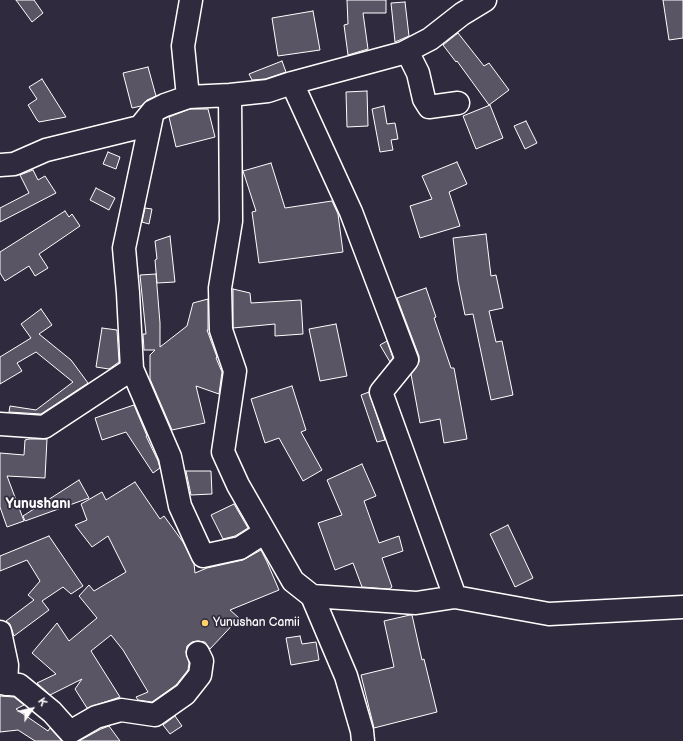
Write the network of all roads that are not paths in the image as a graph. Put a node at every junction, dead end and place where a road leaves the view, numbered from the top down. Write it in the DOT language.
graph roads {
  1 [pos="191,0"];
  2 [pos="485,0"];
  3 [pos="407,51"];
  4 [pos="292,83"];
  5 [pos="230,95"];
  6 [pos="188,97"];
  7 [pos="458,103"];
  8 [pos="153,111"];
  9 [pos="0,165"];
  10 [pos="132,369"];
  11 [pos="0,424"];
  12 [pos="265,532"];
  13 [pos="312,596"];
  14 [pos="455,597"];
  15 [pos="683,607"];
  16 [pos="0,632"];
  17 [pos="198,653"];
  18 [pos="3,684"];
  19 [pos="68,737"];
  20 [pos="363,741"];
  1 -- 6 [label="street"];
  2 -- 3 [label="street"];
  3 -- 4 [label="street"];
  3 -- 7 [label="street"];
  4 -- 5 [label="street"];
  4 -- 14 [label="street"];
  5 -- 6 [label="street"];
  5 -- 12 [label="street"];
  6 -- 8 [label="street"];
  8 -- 9 [label="street"];
  8 -- 10 [label="street"];
  10 -- 11 [label="street"];
  10 -- 12 [label="street"];
  12 -- 13 [label="street"];
  13 -- 14 [label="street"];
  13 -- 20 [label="street"];
  14 -- 15 [label="street"];
  16 -- 18 [label="street"];
  17 -- 19 [label="street"];
  18 -- 19 [label="street"];
}
